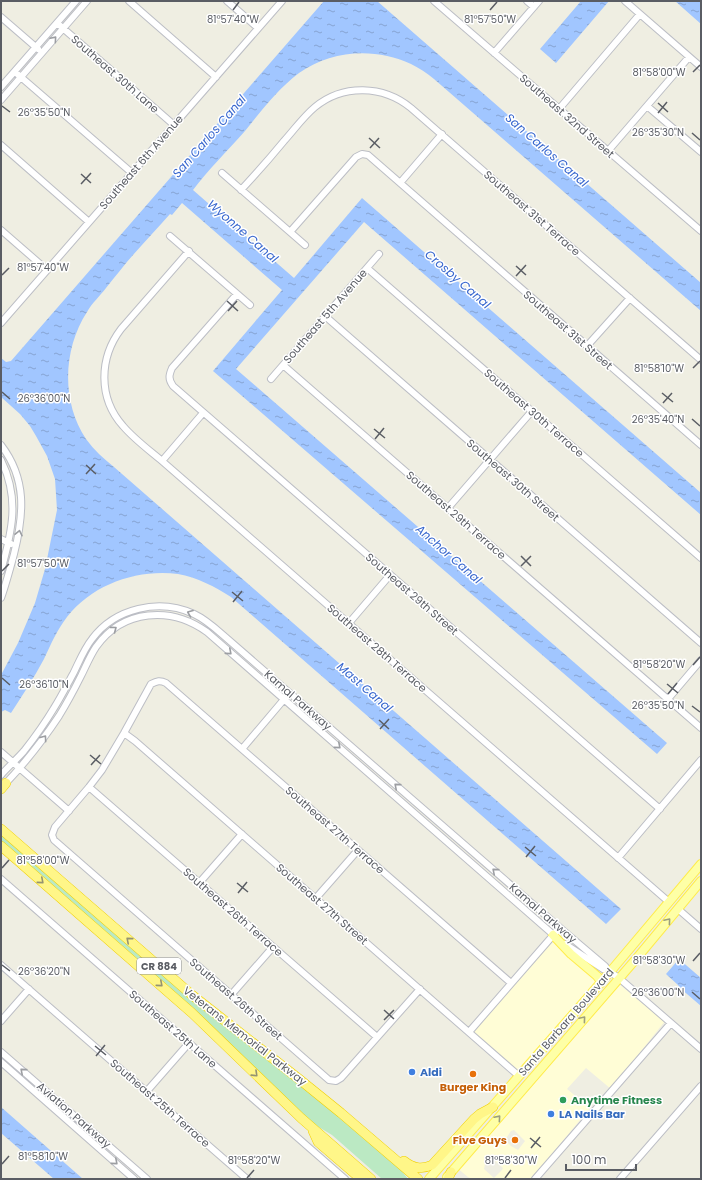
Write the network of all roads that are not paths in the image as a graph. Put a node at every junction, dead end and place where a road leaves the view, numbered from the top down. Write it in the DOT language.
graph roads {
  1 [pos="76,1"];
  2 [pos="87,1"];
  3 [pos="129,1"];
  4 [pos="227,1"];
  5 [pos="282,1"];
  6 [pos="434,1"];
  7 [pos="527,1"];
  8 [pos="539,1"];
  9 [pos="625,1"];
  10 [pos="534,7"];
  11 [pos="640,14"];
  12 [pos="1,17"];
  13 [pos="57,23"];
  14 [pos="258,28"];
  15 [pos="63,29"];
  16 [pos="36,47"];
  17 [pos="42,53"];
  18 [pos="494,53"];
  19 [pos="689,57"];
  20 [pos="701,67"];
  21 [pos="15,72"];
  22 [pos="21,77"];
  23 [pos="216,77"];
  24 [pos="1,87"];
  25 [pos="1,100"];
  26 [pos="647,106"];
  27 [pos="559,109"];
  28 [pos="174,125"];
  29 [pos="442,134"];
  30 [pos="1,145"];
  31 [pos="608,151"];
  32 [pos="701,152"];
  33 [pos="132,173"];
  34 [pos="222,173"];
  35 [pos="400,182"];
  36 [pos="242,190"];
  37 [pos="90,222"];
  38 [pos="1,230"];
  39 [pos="701,231"];
  40 [pos="290,232"];
  41 [pos="170,236"];
  42 [pos="305,245"];
  43 [pos="188,251"];
  44 [pos="379,254"];
  45 [pos="367,268"];
  46 [pos="47,270"];
  47 [pos="237,294"];
  48 [pos="630,298"];
  49 [pos="250,305"];
  50 [pos="325,316"];
  51 [pos="2,319"];
  52 [pos="587,346"];
  53 [pos="701,360"];
  54 [pos="283,365"];
  55 [pos="271,379"];
  56 [pos="532,412"];
  57 [pos="204,413"];
  58 [pos="1,444"];
  59 [pos="701,445"];
  60 [pos="1,460"];
  61 [pos="490,460"];
  62 [pos="162,461"];
  63 [pos="448,508"];
  64 [pos="1,539"];
  65 [pos="7,542"];
  66 [pos="16,546"];
  67 [pos="701,558"];
  68 [pos="1,571"];
  69 [pos="390,575"];
  70 [pos="1,598"];
  71 [pos="349,623"];
  72 [pos="701,643"];
  73 [pos="701,660"];
  74 [pos="290,693"];
  75 [pos="284,699"];
  76 [pos="668,700"];
  77 [pos="701,728"];
  78 [pos="124,733"];
  79 [pos="242,749"];
  80 [pos="1,752"];
  81 [pos="701,760"];
  82 [pos="13,762"];
  83 [pos="20,768"];
  84 [pos="3,782"];
  85 [pos="89,787"];
  86 [pos="660,809"];
  87 [pos="69,811"];
  88 [pos="1,823"];
  89 [pos="1,829"];
  90 [pos="242,834"];
  91 [pos="1,846"];
  92 [pos="358,850"];
  93 [pos="618,858"];
  94 [pos="701,864"];
  95 [pos="1,879"];
  96 [pos="701,881"];
  97 [pos="200,882"];
  98 [pos="66,886"];
  99 [pos="316,898"];
  100 [pos="669,902"];
  101 [pos="678,909"];
  102 [pos="560,928"];
  103 [pos="701,930"];
  104 [pos="554,935"];
  105 [pos="273,947"];
  106 [pos="1,965"];
  107 [pos="610,972"];
  108 [pos="619,978"];
  109 [pos="511,983"];
  110 [pos="600,984"];
  111 [pos="29,989"];
  112 [pos="420,989"];
  113 [pos="231,995"];
  114 [pos="1,1021"];
  115 [pos="671,1023"];
  116 [pos="469,1032"];
  117 [pos="378,1037"];
  118 [pos="189,1043"];
  119 [pos="701,1049"];
  120 [pos="1,1052"];
  121 [pos="1,1062"];
  122 [pos="520,1076"];
  123 [pos="701,1086"];
  124 [pos="147,1091"];
  125 [pos="322,1098"];
  126 [pos="493,1107"];
  127 [pos="310,1126"];
  128 [pos="448,1177"];
  129 [pos="343,1178"];
  130 [pos="134,1179"];
  131 [pos="147,1179"];
  132 [pos="247,1179"];
  133 [pos="361,1179"];
  134 [pos="371,1179"];
  135 [pos="378,1179"];
  136 [pos="418,1179"];
  137 [pos="429,1179"];
  138 [pos="535,1179"];
  139 [pos="620,1179"];
  1 -- 13 [label="street"];
  2 -- 15 [label="street"];
  3 -- 23 [label="street"];
  4 -- 14 [label="street"];
  5 -- 14 [label="street, Southeast 6th Avenue"];
  6 -- 18 [label="street, Southeast 32nd Street"];
  7 -- 10 [label="street"];
  8 -- 10 [label="street"];
  9 -- 11 [label="street"];
  10 -- 18 [label="street"];
  11 -- 19 [label="street"];
  11 -- 27 [label="street"];
  12 -- 16 [label="street"];
  13 -- 15 [label="street, Southeast 30th Lane"];
  13 -- 16 [label="street"];
  14 -- 23 [label="street, Southeast 6th Avenue"];
  17 -- 15 [label="street, one-way"];
  15 -- 28 [label="street, Southeast 30th Lane"];
  16 -- 17 [label="street"];
  16 -- 21 [label="street"];
  17 -- 22 [label="street"];
  18 -- 27 [label="street, Southeast 32nd Street"];
  19 -- 20 [label="street"];
  19 -- 26 [label="street"];
  21 -- 22 [label="street"];
  21 -- 24 [label="street"];
  22 -- 25 [label="street"];
  22 -- 33 [label="street"];
  23 -- 28 [label="street, Southeast 6th Avenue"];
  26 -- 31 [label="street"];
  26 -- 32 [label="street"];
  27 -- 31 [label="street, Southeast 32nd Street"];
  28 -- 33 [label="street, Southeast 6th Avenue"];
  29 -- 35 [label="street"];
  29 -- 36 [label="street, Southeast 31st Terrace"];
  29 -- 48 [label="street, Southeast 31st Terrace"];
  30 -- 37 [label="street"];
  31 -- 39 [label="street, Southeast 32nd Street"];
  33 -- 37 [label="street, Southeast 6th Avenue"];
  34 -- 36 [label="street"];
  35 -- 40 [label="street, Southeast 31st Street"];
  35 -- 52 [label="street, Southeast 31st Street"];
  36 -- 40 [label="street"];
  37 -- 46 [label="street, Southeast 6th Avenue"];
  38 -- 46 [label="street"];
  40 -- 42 [label="street"];
  41 -- 43 [label="street"];
  43 -- 47 [label="street"];
  43 -- 62 [label="street, Southeast 28th Terrace"];
  44 -- 45 [label="street, Southeast 5th Avenue"];
  45 -- 50 [label="street, Southeast 5th Avenue"];
  45 -- 56 [label="street, Southeast 30th Terrace"];
  46 -- 51 [label="street, Southeast 6th Avenue"];
  47 -- 49 [label="street"];
  47 -- 57 [label="street, Southeast 29th Street"];
  48 -- 52 [label="street"];
  48 -- 53 [label="street, Southeast 31st Terrace"];
  50 -- 54 [label="street, Southeast 5th Avenue"];
  50 -- 61 [label="street, Southeast 30th Street"];
  52 -- 59 [label="street, Southeast 31st Street"];
  54 -- 55 [label="street, Southeast 5th Avenue"];
  54 -- 63 [label="street, Southeast 29th Terrace"];
  56 -- 61 [label="street"];
  56 -- 67 [label="street, Southeast 30th Terrace"];
  57 -- 62 [label="street"];
  57 -- 69 [label="street, Southeast 29th Street"];
  66 -- 58 [label="street, one-way"];
  60 -- 65 [label="street"];
  61 -- 63 [label="street"];
  61 -- 72 [label="street, Southeast 30th Street"];
  62 -- 71 [label="street, Southeast 28th Terrace"];
  63 -- 76 [label="street, Southeast 29th Terrace"];
  64 -- 65 [label="street"];
  65 -- 66 [label="street"];
  65 -- 68 [label="street"];
  66 -- 70 [label="street"];
  69 -- 71 [label="street"];
  69 -- 86 [label="street, Southeast 29th Street"];
  71 -- 93 [label="street, Southeast 28th Terrace"];
  73 -- 76 [label="street"];
  74 -- 75 [label="street"];
  74 -- 82 [label="street, Kamal Parkway, one-way"];
  102 -- 74 [label="street, Kamal Parkway, one-way"];
  75 -- 79 [label="street"];
  83 -- 75 [label="street, Kamal Parkway, one-way"];
  75 -- 104 [label="street, Kamal Parkway, one-way"];
  76 -- 77 [label="street, Southeast 29th Terrace"];
  78 -- 79 [label="street, Southeast 27th Terrace"];
  78 -- 85 [label="street"];
  78 -- 90 [label="street, Southeast 27th Street"];
  79 -- 92 [label="street, Southeast 27th Terrace"];
  80 -- 82 [label="street"];
  81 -- 86 [label="street"];
  82 -- 83 [label="street"];
  82 -- 84 [label="street, Kamal Parkway"];
  83 -- 84 [label="street, Kamal Parkway"];
  83 -- 87 [label="street"];
  85 -- 87 [label="street"];
  85 -- 97 [label="street, Southeast 26th Terrace"];
  86 -- 93 [label="street"];
  87 -- 113 [label="street, Southeast 26th Street"];
  88 -- 98 [label="highway"];
  89 -- 98 [label="highway, Veterans Memorial Parkway / CR 884"];
  90 -- 97 [label="street"];
  90 -- 99 [label="street, Southeast 27th Street"];
  91 -- 127 [label="highway, Veterans Memorial Parkway / CR 884, one-way"];
  92 -- 99 [label="street"];
  92 -- 109 [label="street, Southeast 27th Terrace"];
  93 -- 100 [label="street, Southeast 28th Terrace"];
  94 -- 100 [label="main road, Santa Barbara Boulevard"];
  95 -- 118 [label="street, Southeast 25th Lane"];
  96 -- 101 [label="main road, Santa Barbara Boulevard"];
  97 -- 105 [label="street, Southeast 26th Terrace"];
  125 -- 98 [label="highway, Veterans Memorial Parkway / CR 884, one-way"];
  99 -- 112 [label="street, Southeast 27th Street"];
  100 -- 107 [label="main road, Santa Barbara Boulevard"];
  101 -- 103 [label="street"];
  108 -- 101 [label="main road, Santa Barbara Boulevard, one-way"];
  102 -- 104 [label="street"];
  102 -- 107 [label="street, Kamal Parkway"];
  104 -- 107 [label="street, Kamal Parkway"];
  104 -- 109 [label="street"];
  104 -- 110 [label="main road"];
  105 -- 113 [label="street"];
  105 -- 117 [label="street, Southeast 26th Terrace"];
  106 -- 111 [label="street, Southeast 25th Terrace"];
  107 -- 108 [label="street, Kamal Parkway"];
  107 -- 110 [label="main road, Santa Barbara Boulevard"];
  108 -- 115 [label="street, Kamal Parkway"];
  128 -- 108 [label="main road, Santa Barbara Boulevard, one-way"];
  109 -- 116 [label="street"];
  110 -- 122 [label="main road, Santa Barbara Boulevard"];
  111 -- 114 [label="street"];
  111 -- 124 [label="street, Southeast 25th Terrace"];
  112 -- 116 [label="street, Southeast 27th Street"];
  112 -- 117 [label="street"];
  113 -- 117 [label="street, Southeast 26th Street"];
  115 -- 119 [label="street, Kamal Parkway"];
  115 -- 138 [label="street"];
  116 -- 122 [label="street, Southeast 27th Street"];
  118 -- 124 [label="street"];
  118 -- 129 [label="street, Southeast 25th Lane"];
  131 -- 120 [label="street, Aviation Parkway, one-way"];
  121 -- 130 [label="street, Aviation Parkway, one-way"];
  122 -- 126 [label="main road, Santa Barbara Boulevard"];
  123 -- 139 [label="street"];
  124 -- 132 [label="street, Southeast 25th Terrace"];
  125 -- 126 [label="highway"];
  125 -- 136 [label="highway, Veterans Memorial Parkway / CR 884"];
  126 -- 137 [label="main road, Santa Barbara Boulevard"];
  127 -- 133 [label="highway"];
  127 -- 134 [label="highway, Veterans Memorial Parkway / CR 884"];
  127 -- 135 [label="highway"];
}
